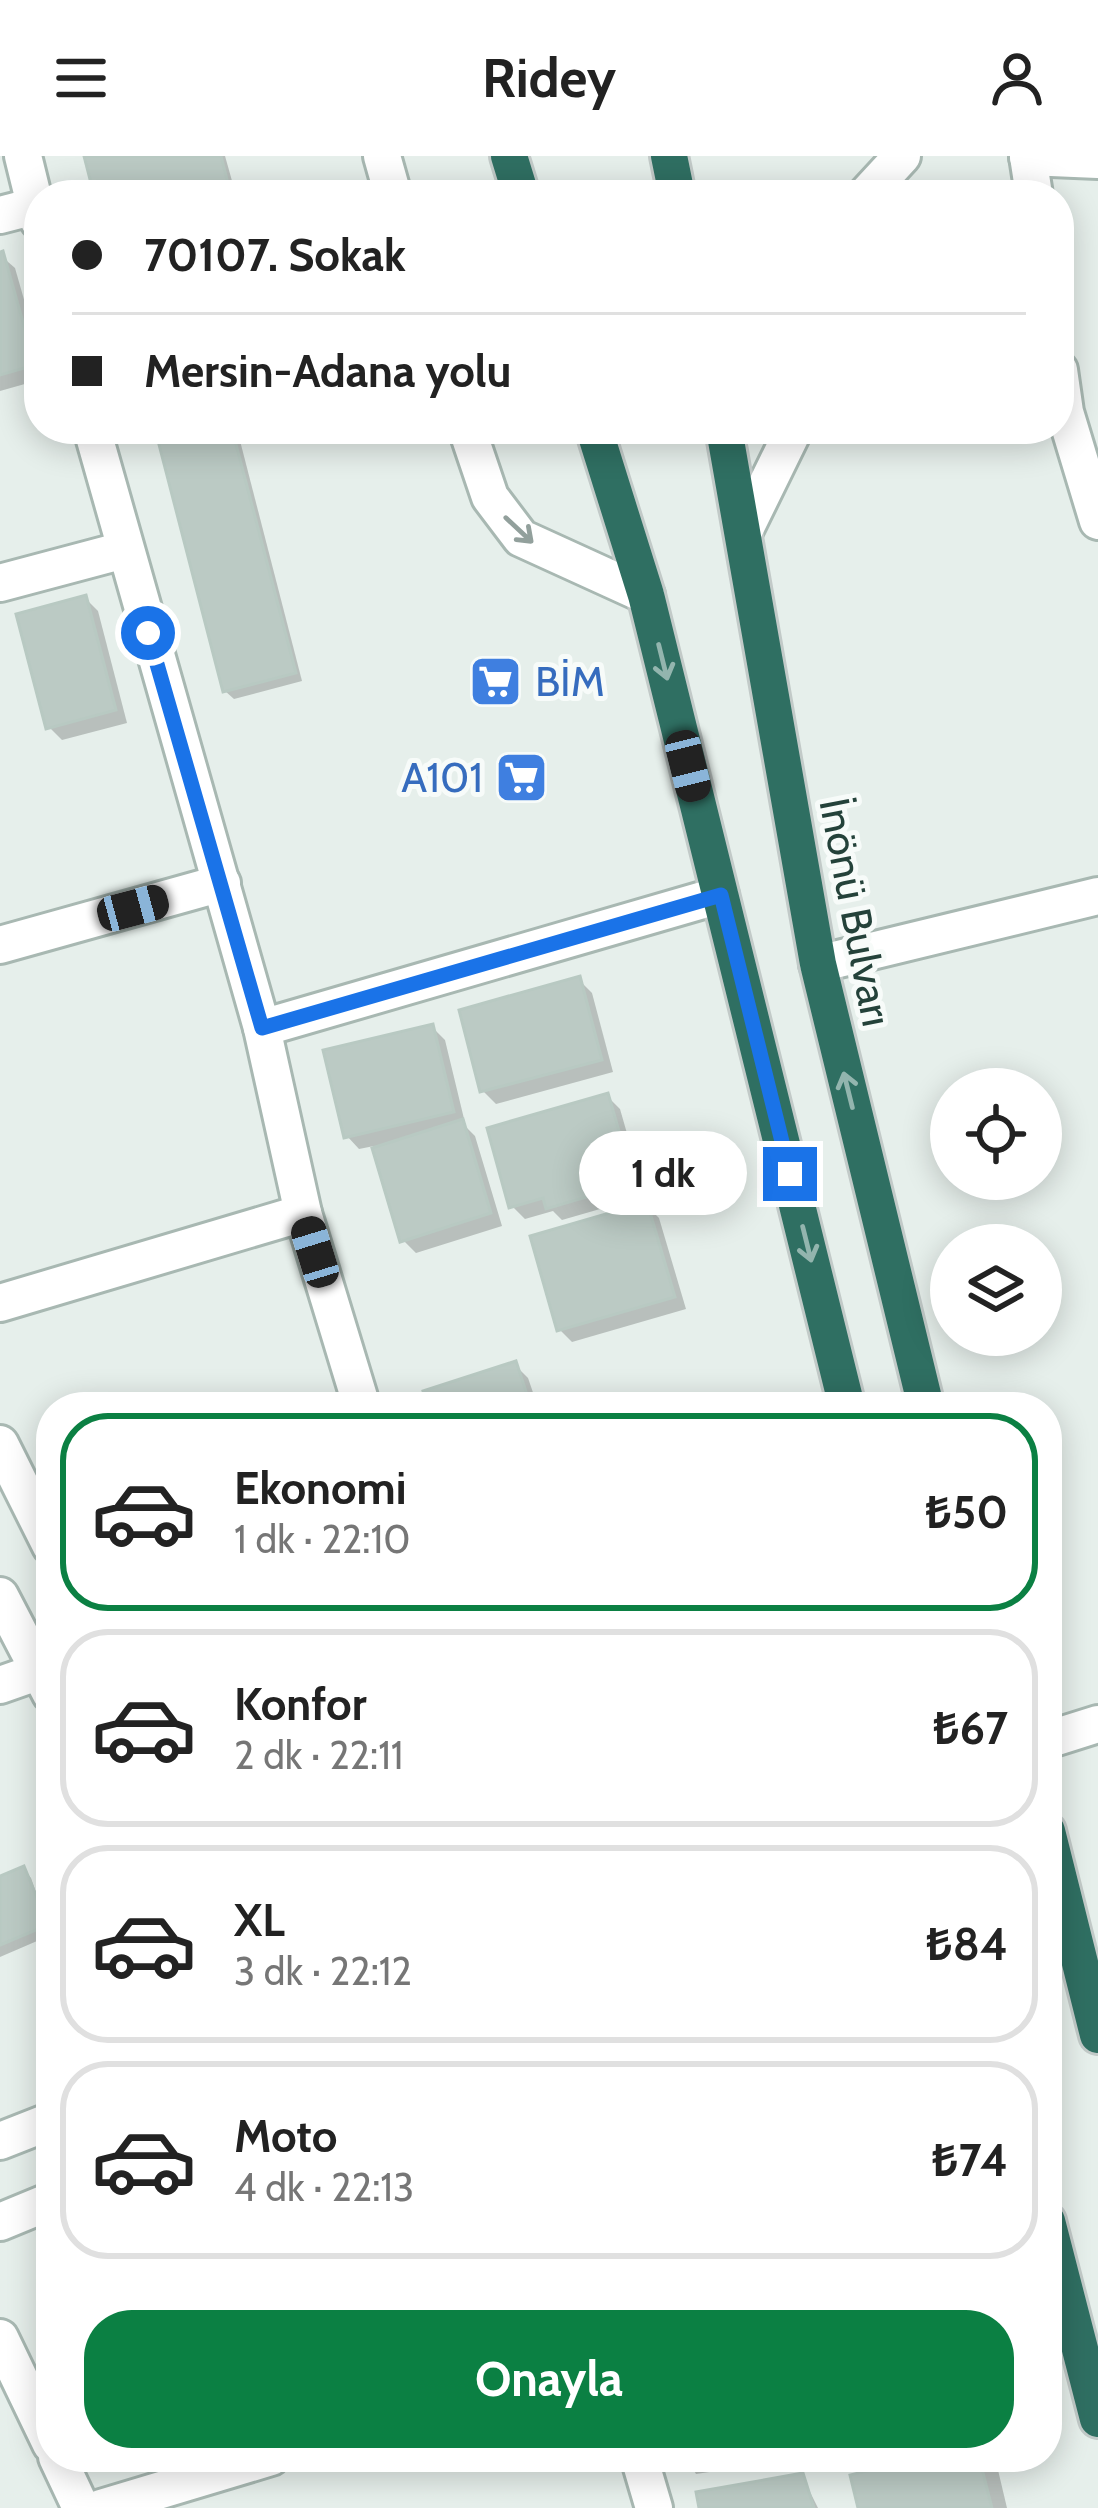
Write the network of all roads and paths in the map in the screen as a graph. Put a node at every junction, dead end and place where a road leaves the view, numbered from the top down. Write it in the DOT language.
graph roads {
  1 [pos="902,156"];
  2 [pos="1028,156"];
  3 [pos="1098,160"];
  4 [pos="880,180"];
  5 [pos="1074,442"];
  6 [pos="96,444"];
  7 [pos="471,444"];
  8 [pos="599,444"];
  9 [pos="727,444"];
  10 [pos="787,444"];
  11 [pos="1098,521"];
  12 [pos="745,529"];
  13 [pos="124,550"];
  14 [pos="0,583"];
  15 [pos="646,595"];
  16 [pos="222,883"];
  17 [pos="721,895"];
  18 [pos="1098,896"];
  19 [pos="0,945"];
  20 [pos="818,964"];
  21 [pos="262,1028"];
  22 [pos="303,1213"];
  23 [pos="0,1303"];
  24 [pos="357,1392"];
  25 [pos="844,1392"];
  26 [pos="922,1392"];
  27 [pos="0,1444"];
  28 [pos="36,1516"];
  29 [pos="0,1596"];
  30 [pos="36,1664"];
  31 [pos="36,1683"];
  32 [pos="0,1685"];
  33 [pos="1098,1724"];
  34 [pos="1062,1735"];
  35 [pos="1062,1891"];
  36 [pos="1098,2035"];
  37 [pos="36,2127"];
  38 [pos="0,2141"];
  39 [pos="36,2207"];
  40 [pos="0,2222"];
  41 [pos="1062,2279"];
  42 [pos="0,2338"];
  43 [pos="36,2413"];
  44 [pos="1098,2419"];
  45 [pos="64,2472"];
  46 [pos="221,2472"];
  47 [pos="643,2472"];
  48 [pos="82,2508"];
  49 [pos="101,2508"];
  50 [pos="654,2508"];
  1 -- 4 [label="street"];
  2 -- 3 [label="street"];
  5 -- 11 [label="street"];
  6 -- 13 [label="street"];
  7 -- 15 [label="street, one-way"];
  8 -- 15 [label="highway"];
  9 -- 12 [label="highway, İnönü Bulvarı"];
  10 -- 12 [label="street"];
  12 -- 20 [label="highway, İnönü Bulvarı"];
  13 -- 14 [label="street"];
  13 -- 16 [label="street"];
  15 -- 17 [label="highway, one-way"];
  16 -- 19 [label="street"];
  16 -- 21 [label="street"];
  17 -- 21 [label="street"];
  17 -- 25 [label="highway, one-way"];
  18 -- 20 [label="street"];
  26 -- 20 [label="highway, İnönü Bulvarı, one-way"];
  21 -- 22 [label="street"];
  22 -- 23 [label="street"];
  22 -- 24 [label="street"];
  27 -- 28 [label="street"];
  29 -- 30 [label="street"];
  31 -- 32 [label="street"];
  33 -- 34 [label="street"];
  35 -- 36 [label="highway"];
  37 -- 38 [label="street"];
  39 -- 40 [label="street"];
  41 -- 44 [label="highway"];
  42 -- 43 [label="street"];
  45 -- 48 [label="street"];
  46 -- 49 [label="street"];
  47 -- 50 [label="street"];
}
